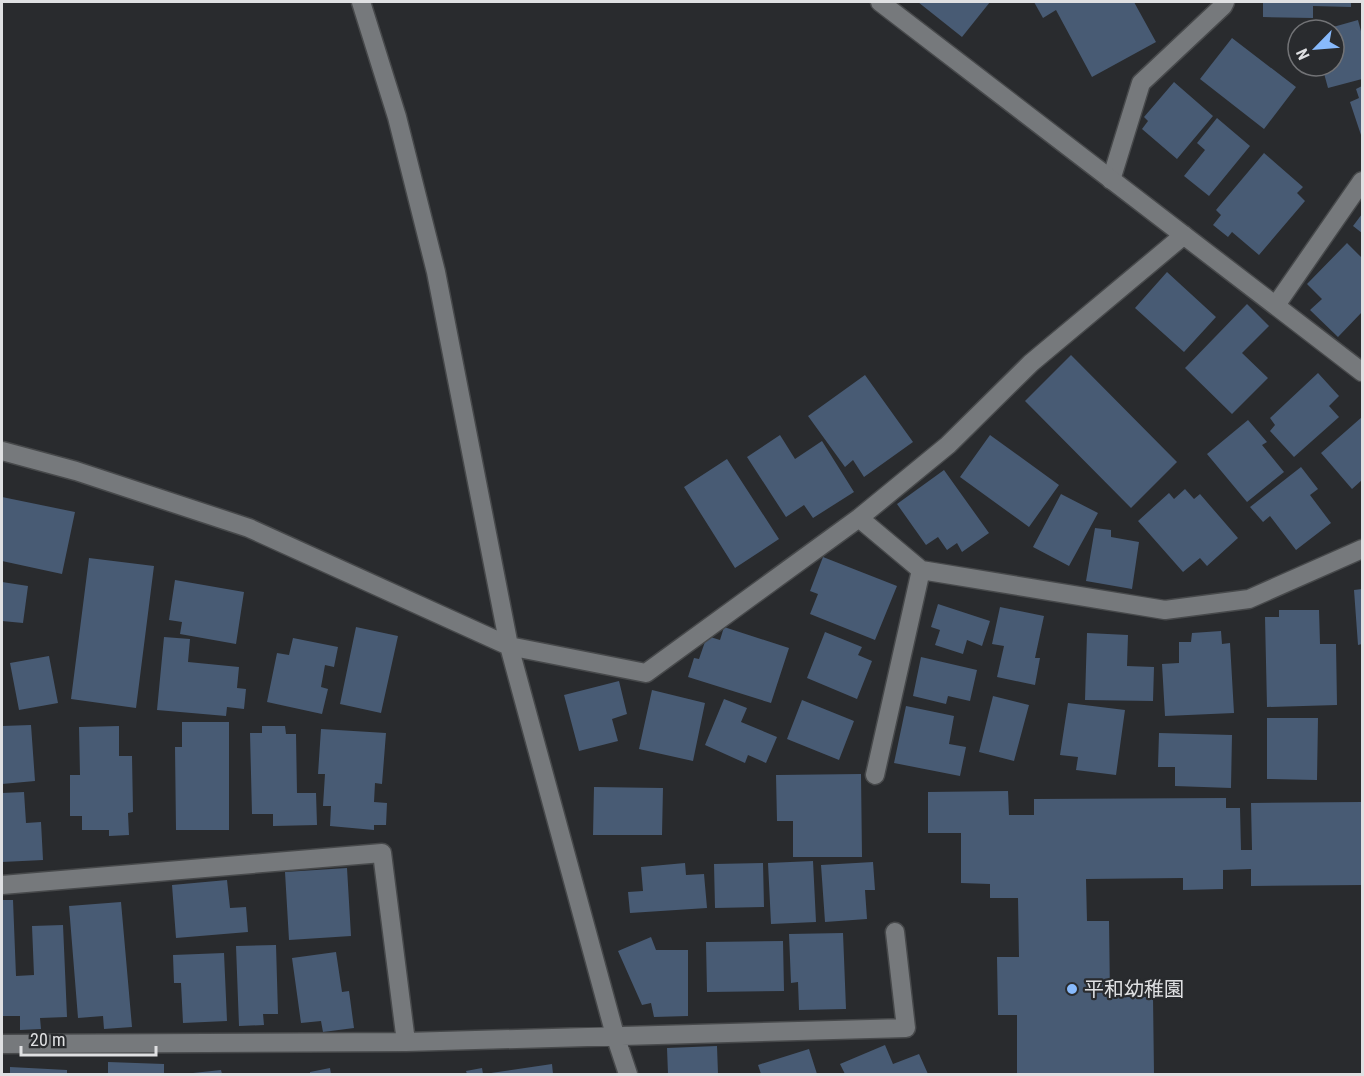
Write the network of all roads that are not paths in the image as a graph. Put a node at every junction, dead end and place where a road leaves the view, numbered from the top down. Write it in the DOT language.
graph roads {
  1 [pos="361,2"];
  2 [pos="880,2"];
  3 [pos="1225,2"];
  4 [pos="1112,180"];
  5 [pos="1362,181"];
  6 [pos="1184,235"];
  7 [pos="1276,305"];
  8 [pos="1362,372"];
  9 [pos="2,451"];
  10 [pos="860,518"];
  11 [pos="1362,549"];
  12 [pos="921,570"];
  13 [pos="509,646"];
  14 [pos="875,775"];
  15 [pos="2,885"];
  16 [pos="895,932"];
  17 [pos="615,1035"];
  18 [pos="406,1042"];
  19 [pos="2,1044"];
  20 [pos="628,1074"];
  1 -- 13 [label="street"];
  2 -- 4 [label="street"];
  3 -- 4 [label="street"];
  4 -- 6 [label="street"];
  5 -- 7 [label="street"];
  6 -- 7 [label="street"];
  6 -- 10 [label="street"];
  7 -- 8 [label="street"];
  9 -- 13 [label="street"];
  10 -- 12 [label="street"];
  10 -- 13 [label="street"];
  11 -- 12 [label="street"];
  12 -- 14 [label="street"];
  13 -- 17 [label="street"];
  15 -- 18 [label="street"];
  16 -- 17 [label="street"];
  17 -- 18 [label="street"];
  17 -- 20 [label="street"];
  18 -- 19 [label="street"];
}
